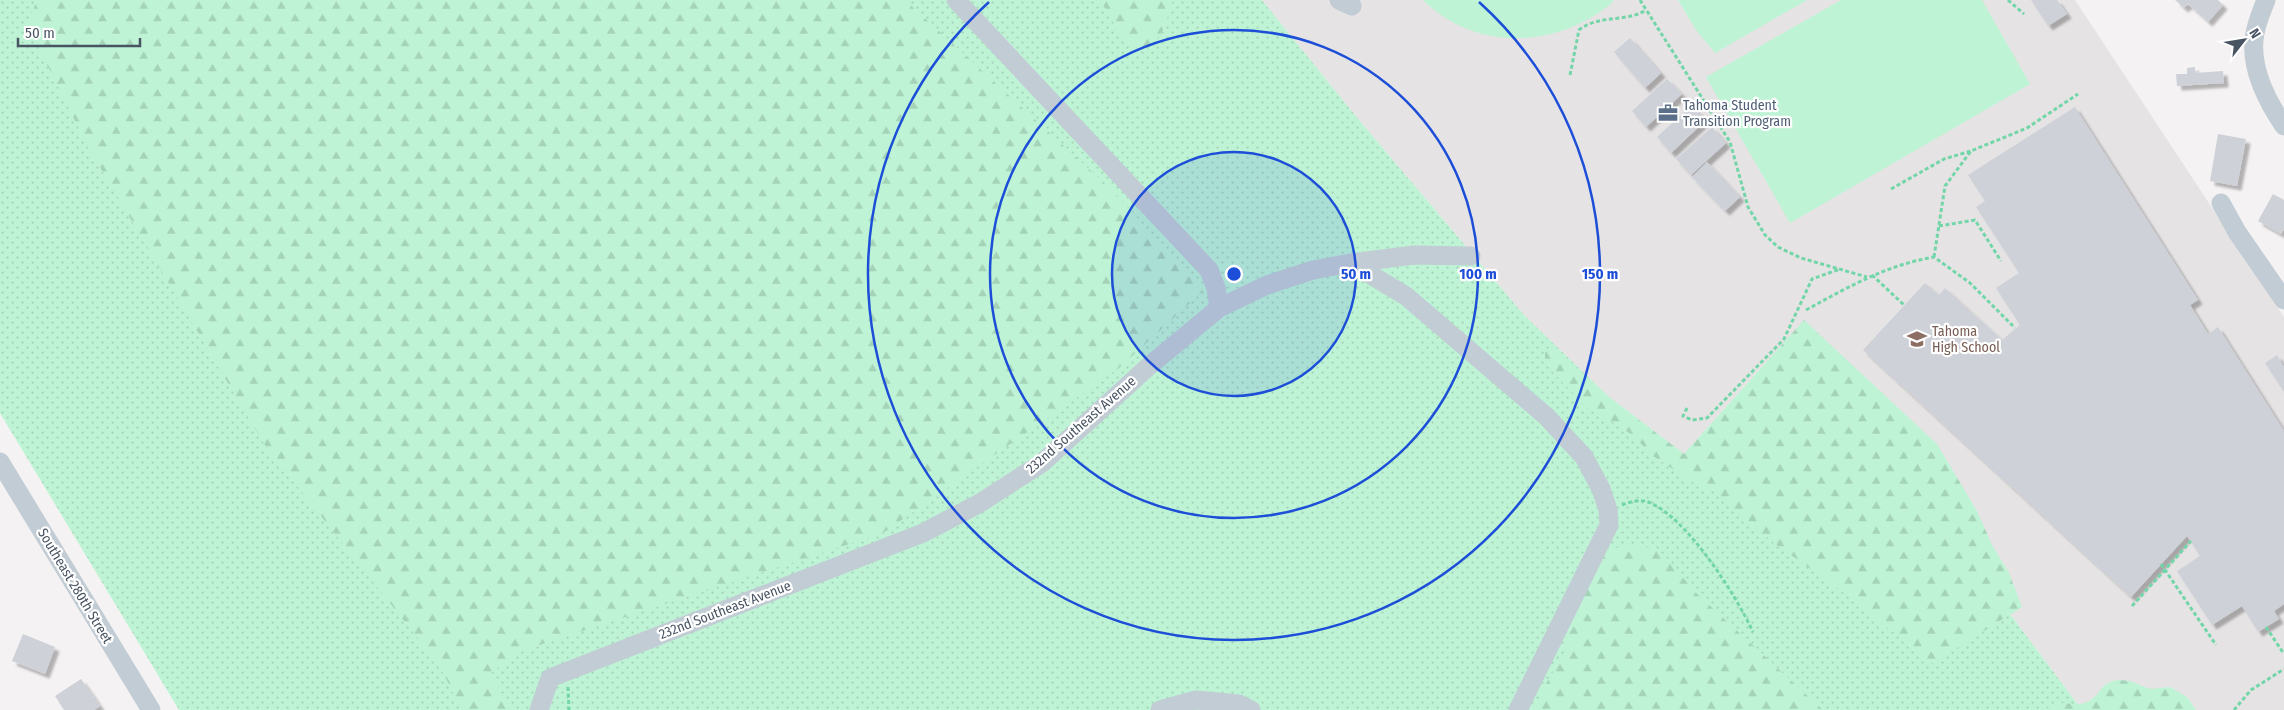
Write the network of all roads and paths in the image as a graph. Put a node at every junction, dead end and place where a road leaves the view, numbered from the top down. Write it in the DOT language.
graph roads {
  1 [pos="956,0"];
  2 [pos="1640,0"];
  3 [pos="2008,0"];
  4 [pos="2266,0"];
  5 [pos="1646,10"];
  6 [pos="2024,14"];
  7 [pos="1570,75"];
  8 [pos="2078,94"];
  9 [pos="2284,126"];
  10 [pos="1971,151"];
  11 [pos="1891,189"];
  12 [pos="2221,203"];
  13 [pos="1939,226"];
  14 [pos="1472,256"];
  15 [pos="1934,257"];
  16 [pos="2001,261"];
  17 [pos="1351,263"];
  18 [pos="1840,269"];
  19 [pos="1872,275"];
  20 [pos="1867,277"];
  21 [pos="2284,300"];
  22 [pos="1904,306"];
  23 [pos="1219,308"];
  24 [pos="1806,310"];
  25 [pos="2015,328"];
  26 [pos="1687,408"];
  27 [pos="0,462"];
  28 [pos="1608,510"];
  29 [pos="2191,541"];
  30 [pos="2161,564"];
  31 [pos="2165,570"];
  32 [pos="2132,606"];
  33 [pos="2266,627"];
  34 [pos="1753,632"];
  35 [pos="2216,645"];
  36 [pos="2284,654"];
  37 [pos="2284,669"];
  38 [pos="151,710"];
  39 [pos="540,710"];
  40 [pos="1160,710"];
  41 [pos="1251,710"];
  42 [pos="1518,710"];
  43 [pos="2234,710"];
  1 -- 23 [label="street"];
  2 -- 5 [label="path"];
  3 -- 6 [label="path"];
  4 -- 9 [label="street"];
  5 -- 7 [label="path"];
  5 -- 18 [label="path"];
  8 -- 10 [label="path"];
  10 -- 11 [label="path"];
  10 -- 13 [label="path"];
  12 -- 21 [label="street"];
  13 -- 15 [label="path"];
  13 -- 16 [label="path"];
  14 -- 17 [label="street, 232nd Southeast Avenue"];
  15 -- 19 [label="path"];
  15 -- 25 [label="path"];
  17 -- 23 [label="street, 232nd Southeast Avenue"];
  17 -- 28 [label="street"];
  18 -- 20 [label="path"];
  18 -- 26 [label="path"];
  19 -- 20 [label="path"];
  19 -- 22 [label="path"];
  20 -- 24 [label="path"];
  23 -- 39 [label="street, 232nd Southeast Avenue"];
  27 -- 38 [label="street, Southeast 280th Street"];
  28 -- 34 [label="path"];
  28 -- 42 [label="street"];
  29 -- 31 [label="path"];
  30 -- 31 [label="path"];
  31 -- 32 [label="path"];
  31 -- 35 [label="path"];
  33 -- 36 [label="path"];
  37 -- 43 [label="path"];
  40 -- 41 [label="street"];
}
